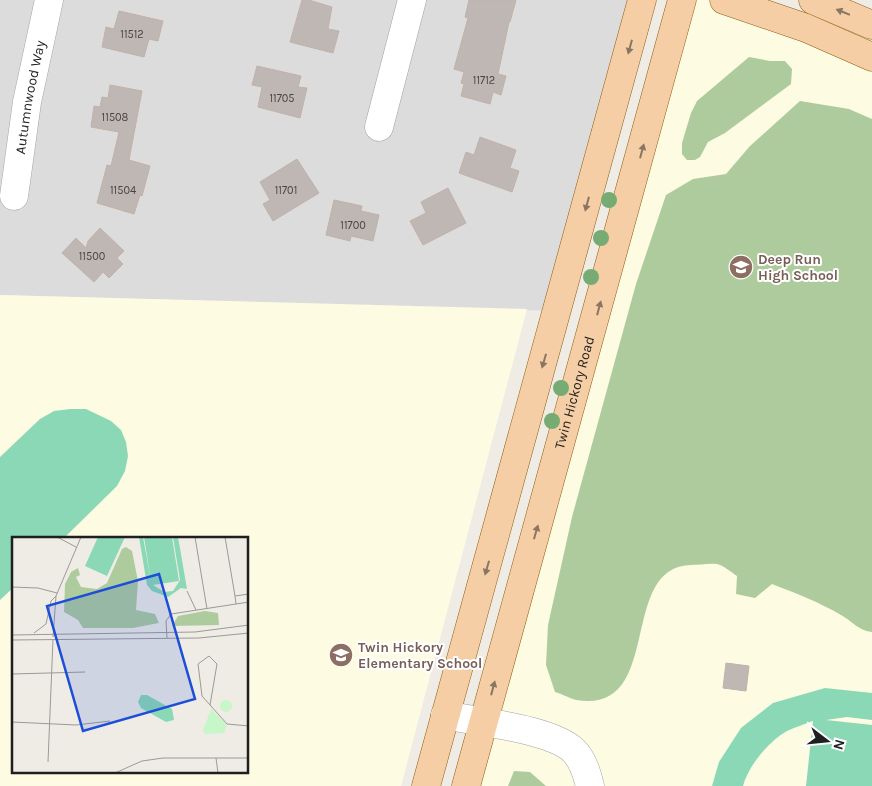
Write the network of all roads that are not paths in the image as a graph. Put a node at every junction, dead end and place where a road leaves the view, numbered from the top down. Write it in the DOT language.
graph roads {
  1 [pos="49,0"];
  2 [pos="412,0"];
  3 [pos="642,0"];
  4 [pos="682,0"];
  5 [pos="724,0"];
  6 [pos="813,0"];
  7 [pos="872,25"];
  8 [pos="872,57"];
  9 [pos="379,127"];
  10 [pos="14,196"];
  11 [pos="446,715"];
  12 [pos="484,723"];
  13 [pos="426,786"];
  14 [pos="466,786"];
  15 [pos="590,786"];
  1 -- 10 [label="street, Autumnwood Way"];
  2 -- 9 [label="street"];
  3 -- 11 [label="main road, one-way"];
  12 -- 4 [label="main road, Twin Hickory Road, one-way"];
  5 -- 8 [label="main road"];
  7 -- 6 [label="main road, one-way"];
  11 -- 12 [label="street"];
  11 -- 13 [label="main road"];
  12 -- 14 [label="main road, Twin Hickory Road"];
  12 -- 15 [label="street"];
}
